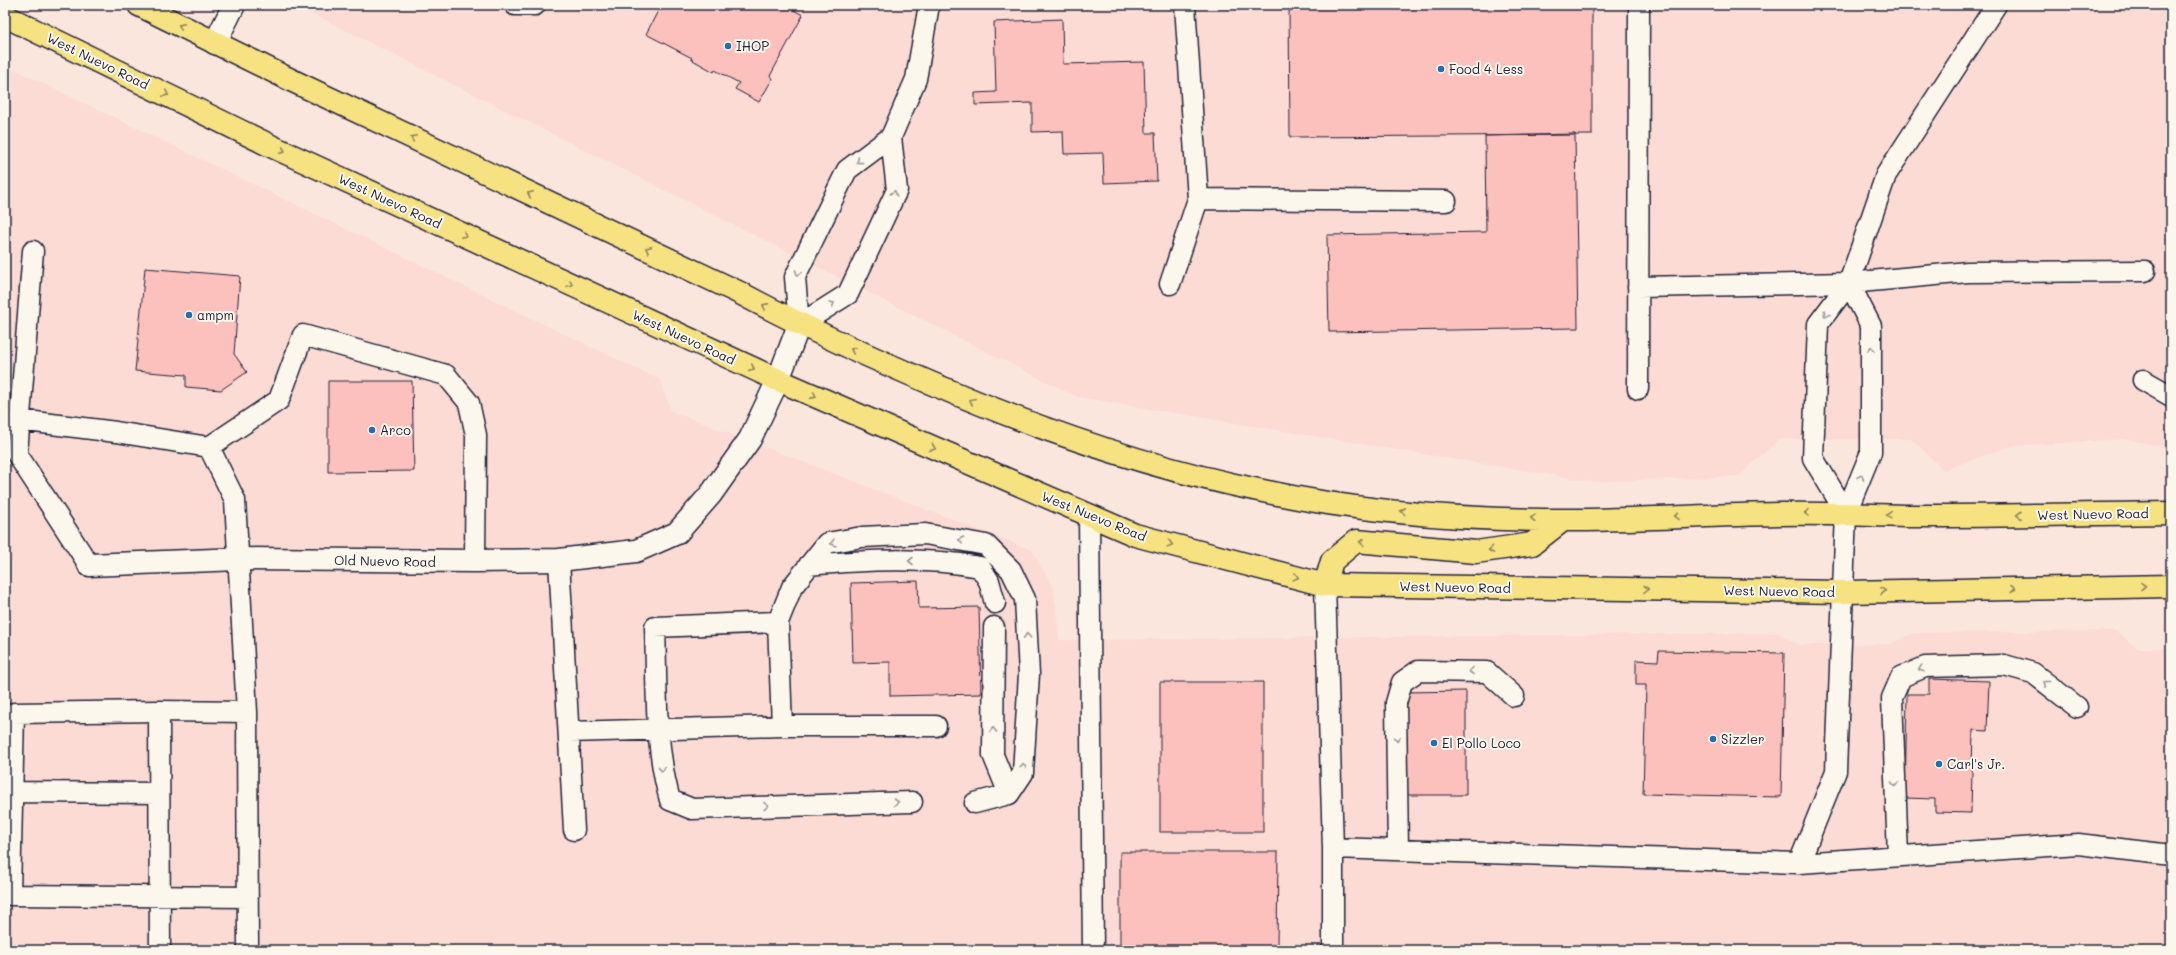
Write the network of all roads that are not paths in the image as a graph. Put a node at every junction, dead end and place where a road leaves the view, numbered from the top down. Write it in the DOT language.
graph roads {
  1 [pos="139,5"];
  2 [pos="234,5"];
  3 [pos="515,5"];
  4 [pos="535,5"];
  5 [pos="929,5"];
  6 [pos="1185,5"];
  7 [pos="1639,5"];
  8 [pos="1996,5"];
  9 [pos="5,16"];
  10 [pos="216,43"];
  11 [pos="890,137"];
  12 [pos="1198,199"];
  13 [pos="1446,201"];
  14 [pos="33,251"];
  15 [pos="2144,271"];
  16 [pos="1849,283"];
  17 [pos="1170,284"];
  18 [pos="1638,287"];
  19 [pos="799,325"];
  20 [pos="778,380"];
  21 [pos="2143,380"];
  22 [pos="1638,389"];
  23 [pos="2171,396"];
  24 [pos="19,420"];
  25 [pos="209,447"];
  26 [pos="1846,513"];
  27 [pos="2171,513"];
  28 [pos="1089,515"];
  29 [pos="1563,520"];
  30 [pos="239,559"];
  31 [pos="559,560"];
  32 [pos="475,561"];
  33 [pos="89,565"];
  34 [pos="809,565"];
  35 [pos="1325,585"];
  36 [pos="2171,586"];
  37 [pos="1844,592"];
  38 [pos="995,603"];
  39 [pos="778,622"];
  40 [pos="994,627"];
  41 [pos="1514,696"];
  42 [pos="2077,707"];
  43 [pos="159,710"];
  44 [pos="9,712"];
  45 [pos="247,712"];
  46 [pos="782,726"];
  47 [pos="936,726"];
  48 [pos="659,730"];
  49 [pos="569,732"];
  50 [pos="12,792"];
  51 [pos="159,793"];
  52 [pos="1009,794"];
  53 [pos="912,802"];
  54 [pos="975,803"];
  55 [pos="574,830"];
  56 [pos="1333,848"];
  57 [pos="1398,850"];
  58 [pos="2171,855"];
  59 [pos="1898,856"];
  60 [pos="1799,863"];
  61 [pos="160,897"];
  62 [pos="248,897"];
  63 [pos="160,950"];
  64 [pos="248,950"];
  65 [pos="1093,950"];
  66 [pos="1333,950"];
  10 -- 1 [label="main road, West Nuevo Road, one-way"];
  2 -- 10 [label="street"];
  3 -- 4 [label="lane"];
  5 -- 11 [label="lane"];
  6 -- 12 [label="lane"];
  7 -- 18 [label="lane"];
  8 -- 16 [label="lane"];
  9 -- 20 [label="main road, West Nuevo Road, one-way"];
  19 -- 10 [label="main road, West Nuevo Road, one-way"];
  11 -- 19 [label="lane, one-way"];
  19 -- 11 [label="lane, one-way"];
  12 -- 13 [label="lane"];
  12 -- 17 [label="lane"];
  14 -- 24 [label="lane"];
  15 -- 16 [label="lane"];
  16 -- 18 [label="lane"];
  26 -- 16 [label="lane, one-way"];
  16 -- 26 [label="lane, one-way"];
  18 -- 22 [label="lane"];
  19 -- 20 [label="street"];
  29 -- 19 [label="main road, West Nuevo Road, one-way"];
  20 -- 28 [label="main road, West Nuevo Road, one-way"];
  20 -- 31 [label="street, Old Nuevo Road"];
  21 -- 23 [label="lane"];
  24 -- 25 [label="lane"];
  24 -- 33 [label="lane"];
  25 -- 30 [label="lane"];
  25 -- 32 [label="lane"];
  27 -- 26 [label="main road, West Nuevo Road, one-way"];
  26 -- 29 [label="main road, West Nuevo Road, one-way"];
  26 -- 37 [label="lane"];
  28 -- 35 [label="main road, West Nuevo Road, one-way"];
  28 -- 65 [label="lane"];
  29 -- 35 [label="main road, one-way"];
  30 -- 32 [label="street, Old Nuevo Road"];
  30 -- 33 [label="street, Old Nuevo Road"];
  30 -- 45 [label="lane"];
  31 -- 32 [label="street, Old Nuevo Road"];
  31 -- 49 [label="lane"];
  38 -- 34 [label="lane, one-way"];
  34 -- 39 [label="lane"];
  52 -- 34 [label="lane, one-way"];
  35 -- 37 [label="main road, West Nuevo Road, one-way"];
  35 -- 56 [label="lane"];
  37 -- 36 [label="main road, West Nuevo Road, one-way"];
  37 -- 60 [label="lane"];
  39 -- 46 [label="lane"];
  39 -- 48 [label="lane"];
  52 -- 40 [label="lane, one-way"];
  41 -- 57 [label="lane, one-way"];
  42 -- 59 [label="lane, one-way"];
  43 -- 44 [label="lane"];
  43 -- 45 [label="lane"];
  43 -- 51 [label="lane"];
  44 -- 50 [label="lane"];
  45 -- 62 [label="lane"];
  46 -- 47 [label="lane"];
  46 -- 48 [label="lane"];
  48 -- 49 [label="lane"];
  48 -- 53 [label="lane, one-way"];
  49 -- 55 [label="lane"];
  50 -- 51 [label="lane"];
  50 -- 61 [label="lane"];
  51 -- 61 [label="lane"];
  52 -- 54 [label="lane"];
  56 -- 57 [label="lane"];
  56 -- 66 [label="lane"];
  57 -- 60 [label="lane"];
  58 -- 59 [label="lane"];
  59 -- 60 [label="lane"];
  61 -- 62 [label="lane"];
  61 -- 63 [label="lane"];
  62 -- 64 [label="lane"];
}
